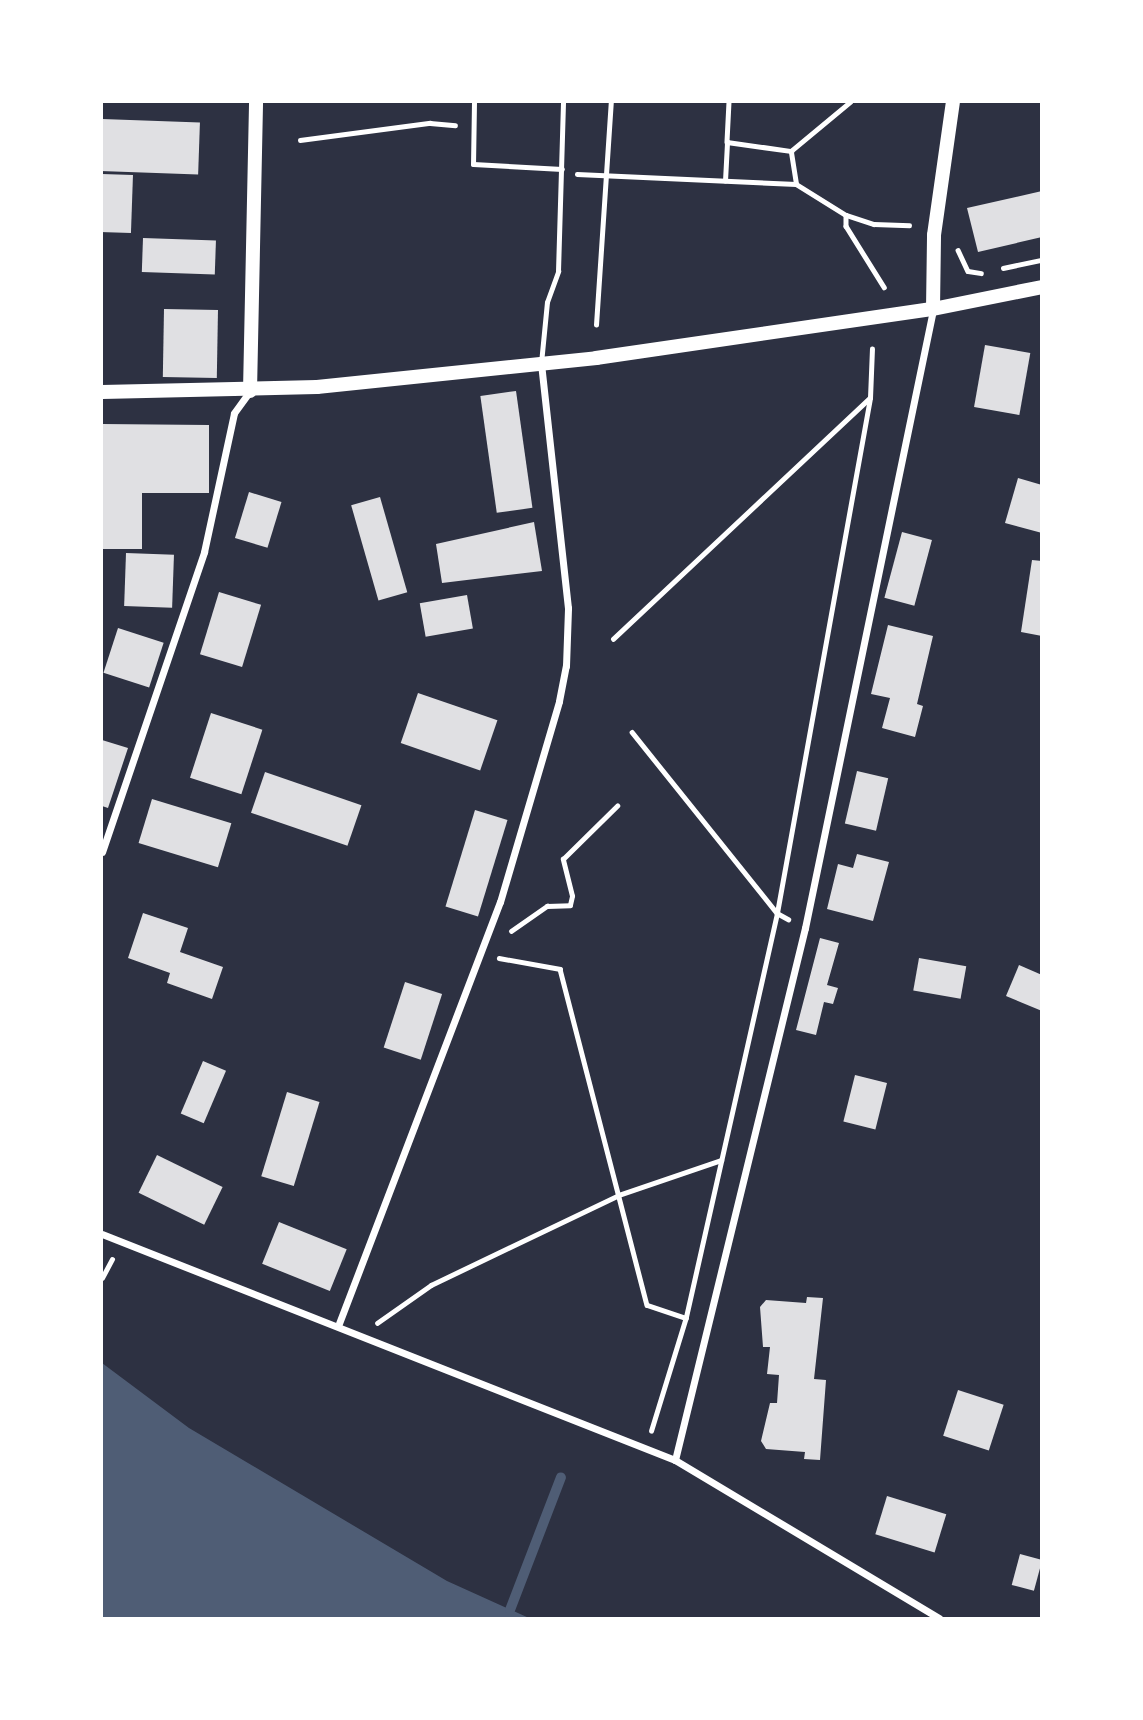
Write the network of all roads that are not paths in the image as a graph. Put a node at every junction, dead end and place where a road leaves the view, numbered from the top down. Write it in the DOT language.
graph roads {
  1 [pos="256,102"];
  2 [pos="474,102"];
  3 [pos="563,102"];
  4 [pos="953,102"];
  5 [pos="561,171"];
  6 [pos="1041,287"];
  7 [pos="933,309"];
  8 [pos="541,363"];
  9 [pos="250,391"];
  10 [pos="102,392"];
  11 [pos="102,852"];
  12 [pos="102,1234"];
  13 [pos="338,1326"];
  14 [pos="675,1461"];
  15 [pos="939,1619"];
  1 -- 9 [label="main road"];
  2 -- 5 [label="lane"];
  3 -- 5 [label="lane"];
  4 -- 7 [label="main road"];
  5 -- 8 [label="lane"];
  6 -- 7 [label="main road"];
  7 -- 8 [label="main road"];
  7 -- 14 [label="street"];
  8 -- 9 [label="main road"];
  8 -- 13 [label="street"];
  9 -- 10 [label="main road"];
  9 -- 11 [label="street"];
  12 -- 13 [label="street"];
  13 -- 14 [label="street"];
  14 -- 15 [label="street"];
}
